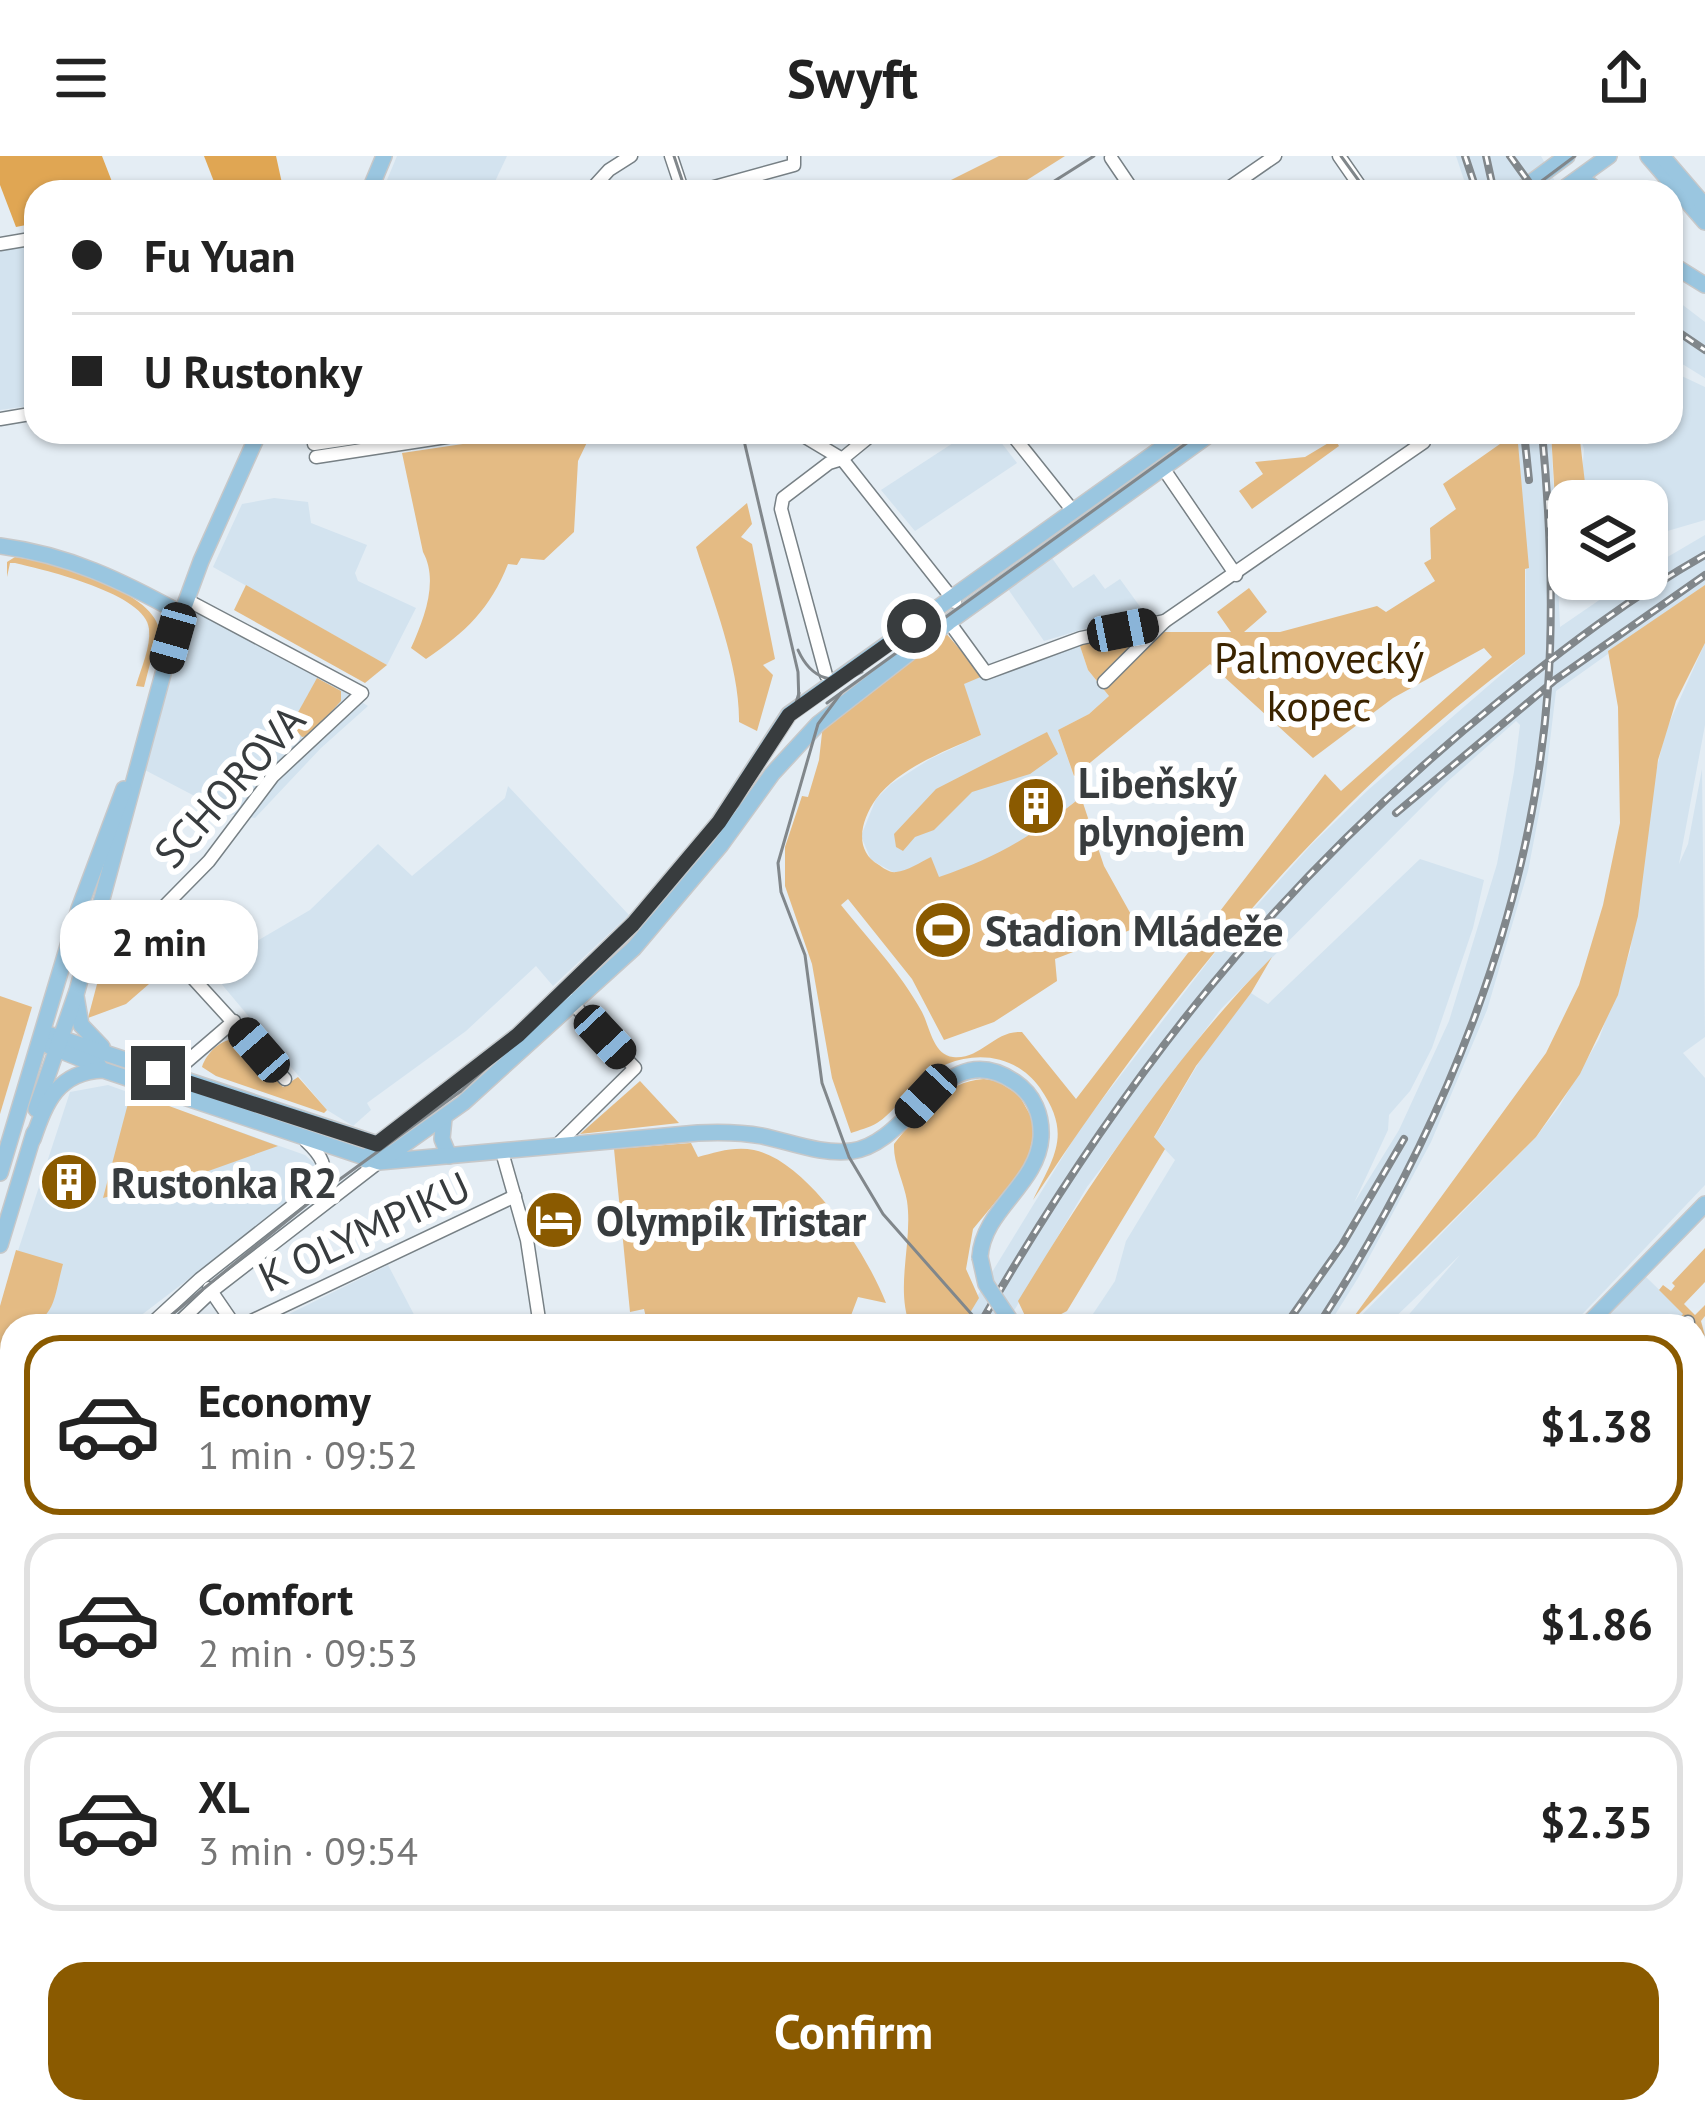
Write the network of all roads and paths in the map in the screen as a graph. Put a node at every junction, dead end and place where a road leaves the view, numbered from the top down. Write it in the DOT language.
graph roads {
  1 [pos="632,156"];
  2 [pos="1275,156"];
  3 [pos="1609,156"];
  4 [pos="1657,158"];
  5 [pos="1558,159"];
  6 [pos="794,160"];
  7 [pos="600,180"];
  8 [pos="733,180"];
  9 [pos="1240,180"];
  10 [pos="1533,180"];
  11 [pos="1576,180"];
  12 [pos="1679,180"];
  13 [pos="1683,184"];
  14 [pos="1683,193"];
  15 [pos="1705,206"];
  16 [pos="1705,222"];
  17 [pos="254,444"];
  18 [pos="343,444"];
  19 [pos="371,444"];
  20 [pos="817,444"];
  21 [pos="860,444"];
  22 [pos="1020,444"];
  23 [pos="1167,444"];
  24 [pos="1196,444"];
  25 [pos="1412,444"];
  26 [pos="842,459"];
  27 [pos="1163,468"];
  28 [pos="1073,511"];
  29 [pos="0,546"];
  30 [pos="1236,575"];
  31 [pos="184,607"];
  32 [pos="954,611"];
  33 [pos="1165,621"];
  34 [pos="826,675"];
  35 [pos="1104,682"];
  36 [pos="138,759"];
  37 [pos="96,923"];
  38 [pos="146,925"];
  39 [pos="76,991"];
  40 [pos="570,1001"];
  41 [pos="234,1021"];
  42 [pos="41,1036"];
  43 [pos="57,1043"];
  44 [pos="208,1046"];
  45 [pos="121,1068"];
  46 [pos="158,1073"];
  47 [pos="285,1078"];
  48 [pos="207,1090"];
  49 [pos="444,1118"];
  50 [pos="33,1139"];
  51 [pos="306,1141"];
  52 [pos="555,1147"];
  53 [pos="399,1150"];
  54 [pos="502,1152"];
  55 [pos="374,1156"];
  56 [pos="449,1156"];
  57 [pos="0,1173"];
  58 [pos="515,1196"];
  59 [pos="1705,1204"];
  60 [pos="0,1245"];
  61 [pos="200,1279"];
  62 [pos="212,1292"];
  63 [pos="162,1314"];
  64 [pos="189,1314"];
  65 [pos="229,1314"];
  66 [pos="264,1314"];
  67 [pos="538,1314"];
  68 [pos="1006,1314"];
  69 [pos="1598,1314"];
  1 -- 7 [label="street"];
  2 -- 9 [label="street"];
  3 -- 11 [label="main road"];
  4 -- 12 [label="main road"];
  5 -- 10 [label="main road"];
  6 -- 8 [label="street"];
  13 -- 15 [label="main road"];
  14 -- 16 [label="main road"];
  17 -- 31 [label="main road"];
  18 -- 19 [label="street"];
  20 -- 26 [label="street"];
  21 -- 26 [label="street"];
  22 -- 28 [label="street"];
  23 -- 28 [label="main road"];
  24 -- 27 [label="main road"];
  25 -- 30 [label="street"];
  26 -- 32 [label="street"];
  26 -- 34 [label="street"];
  27 -- 30 [label="street"];
  27 -- 32 [label="main road"];
  28 -- 32 [label="main road"];
  29 -- 31 [label="main road"];
  30 -- 33 [label="street"];
  31 -- 36 [label="main road"];
  31 -- 38 [label="street, SCHOROVA"];
  32 -- 33 [label="street"];
  32 -- 40 [label="main road"];
  32 -- 40 [label="main road"];
  33 -- 35 [label="street"];
  36 -- 37 [label="main road"];
  36 -- 42 [label="main road"];
  37 -- 38 [label="street"];
  37 -- 39 [label="main road"];
  38 -- 41 [label="street"];
  39 -- 43 [label="main road"];
  39 -- 45 [label="main road"];
  40 -- 49 [label="main road"];
  40 -- 52 [label="street"];
  40 -- 55 [label="main road"];
  41 -- 44 [label="street"];
  41 -- 47 [label="street"];
  42 -- 43 [label="main road"];
  42 -- 57 [label="main road"];
  43 -- 45 [label="main road"];
  43 -- 50 [label="main road"];
  44 -- 46 [label="street"];
  44 -- 48 [label="street"];
  45 -- 46 [label="main road"];
  45 -- 50 [label="main road"];
  45 -- 51 [label="main road"];
  46 -- 48 [label="main road"];
  48 -- 55 [label="main road"];
  49 -- 53 [label="main road"];
  49 -- 56 [label="main road"];
  50 -- 60 [label="main road"];
  51 -- 55 [label="main road"];
  51 -- 61 [label="street"];
  52 -- 54 [label="main road"];
  52 -- 68 [label="main road, bridge"];
  53 -- 55 [label="main road"];
  53 -- 56 [label="main road"];
  54 -- 56 [label="main road"];
  54 -- 58 [label="street"];
  55 -- 56 [label="main road"];
  55 -- 62 [label="street"];
  58 -- 66 [label="street, K OLYMPIKU"];
  58 -- 67 [label="street"];
  59 -- 69 [label="main road"];
  61 -- 62 [label="street"];
  61 -- 63 [label="street"];
  62 -- 64 [label="street"];
  62 -- 65 [label="street"];
}
